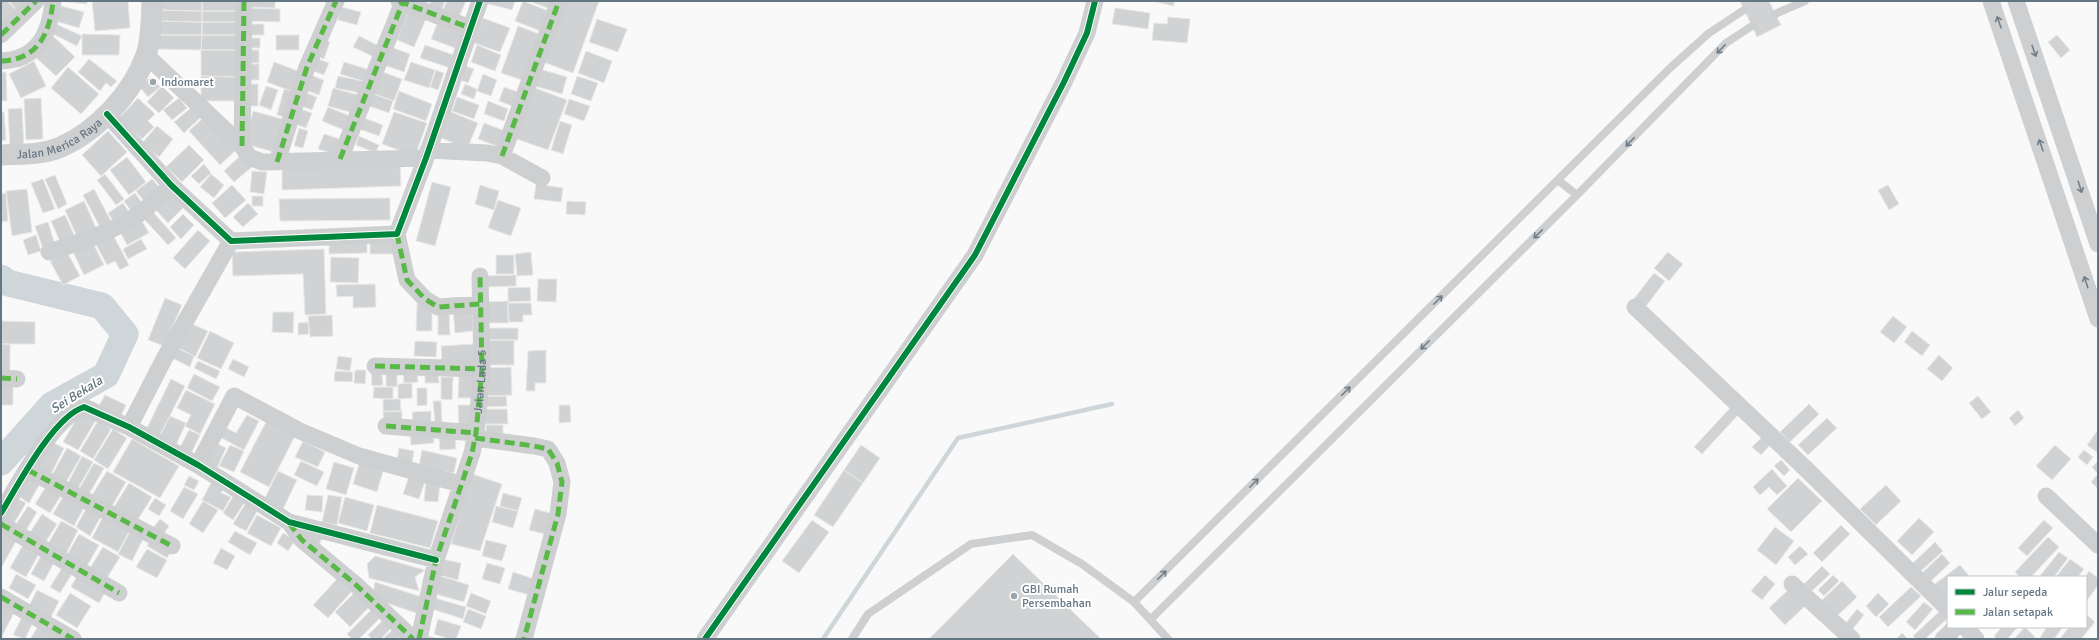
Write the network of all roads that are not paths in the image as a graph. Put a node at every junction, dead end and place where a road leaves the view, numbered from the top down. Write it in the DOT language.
graph roads {
  1 [pos="36,1"];
  2 [pos="53,1"];
  3 [pos="152,1"];
  4 [pos="244,1"];
  5 [pos="336,1"];
  6 [pos="480,1"];
  7 [pos="559,1"];
  8 [pos="1095,1"];
  9 [pos="1806,1"];
  10 [pos="1991,1"];
  11 [pos="2016,1"];
  12 [pos="401,2"];
  13 [pos="1744,10"];
  14 [pos="1775,14"];
  15 [pos="1752,26"];
  16 [pos="470,28"];
  17 [pos="1,35"];
  18 [pos="146,55"];
  19 [pos="1,61"];
  20 [pos="107,114"];
  21 [pos="242,146"];
  22 [pos="427,154"];
  23 [pos="1,156"];
  24 [pos="502,156"];
  25 [pos="340,159"];
  26 [pos="2071,160"];
  27 [pos="277,162"];
  28 [pos="2048,168"];
  29 [pos="542,178"];
  30 [pos="1559,181"];
  31 [pos="171,186"];
  32 [pos="1578,195"];
  33 [pos="397,234"];
  34 [pos="231,241"];
  35 [pos="2098,244"];
  36 [pos="49,252"];
  37 [pos="480,276"];
  38 [pos="482,304"];
  39 [pos="1635,307"];
  40 [pos="2098,319"];
  41 [pos="375,366"];
  42 [pos="482,369"];
  43 [pos="386,426"];
  44 [pos="129,427"];
  45 [pos="476,436"];
  46 [pos="198,466"];
  47 [pos="28,470"];
  48 [pos="460,484"];
  49 [pos="2046,496"];
  50 [pos="1,513"];
  51 [pos="289,522"];
  52 [pos="1,524"];
  53 [pos="2098,545"];
  54 [pos="172,546"];
  55 [pos="436,560"];
  56 [pos="1792,584"];
  57 [pos="119,593"];
  58 [pos="1,597"];
  59 [pos="1134,602"];
  60 [pos="1947,608"];
  61 [pos="1151,619"];
  62 [pos="1955,628"];
  63 [pos="1966,628"];
  64 [pos="73,639"];
  65 [pos="413,639"];
  66 [pos="419,639"];
  67 [pos="524,639"];
  68 [pos="705,639"];
  69 [pos="852,639"];
  70 [pos="1168,639"];
  71 [pos="1852,639"];
  72 [pos="1944,639"];
  73 [pos="1976,639"];
  1 -- 17 [label="street"];
  2 -- 19 [label="street"];
  3 -- 18 [label="street, Jalan Merica Raya"];
  4 -- 21 [label="street"];
  5 -- 27 [label="street"];
  6 -- 16 [label="street"];
  7 -- 24 [label="street"];
  8 -- 68 [label="street"];
  9 -- 14 [label="lane"];
  28 -- 10 [label="street, one-way"];
  11 -- 26 [label="street, one-way"];
  12 -- 16 [label="street"];
  12 -- 25 [label="street"];
  13 -- 30 [label="lane"];
  15 -- 32 [label="lane, one-way"];
  16 -- 22 [label="street"];
  18 -- 20 [label="street, Jalan Merica Raya"];
  18 -- 21 [label="street"];
  20 -- 23 [label="street, Jalan Merica Raya"];
  20 -- 31 [label="street"];
  21 -- 27 [label="street"];
  22 -- 24 [label="street"];
  22 -- 25 [label="street"];
  22 -- 33 [label="street"];
  24 -- 29 [label="street"];
  25 -- 27 [label="street"];
  26 -- 28 [label="street"];
  26 -- 35 [label="street, one-way"];
  40 -- 28 [label="street, one-way"];
  30 -- 32 [label="lane"];
  59 -- 30 [label="lane, one-way"];
  31 -- 34 [label="street"];
  31 -- 36 [label="street"];
  32 -- 61 [label="lane, one-way"];
  33 -- 34 [label="street"];
  33 -- 38 [label="street"];
  34 -- 44 [label="street"];
  37 -- 38 [label="street, Jalan Lada 5"];
  38 -- 42 [label="street, Jalan Lada 5"];
  39 -- 60 [label="street"];
  41 -- 42 [label="street"];
  42 -- 45 [label="street, Jalan Lada 5"];
  43 -- 45 [label="street"];
  44 -- 46 [label="street"];
  44 -- 47 [label="street"];
  45 -- 48 [label="street, Jalan Lada 5"];
  45 -- 67 [label="street"];
  46 -- 48 [label="street"];
  46 -- 51 [label="street"];
  47 -- 50 [label="street"];
  47 -- 54 [label="street"];
  48 -- 55 [label="street, Jalan Lada 5"];
  49 -- 53 [label="street"];
  51 -- 55 [label="street"];
  51 -- 65 [label="street"];
  52 -- 57 [label="street"];
  55 -- 66 [label="street, Jalan Lada 5"];
  56 -- 71 [label="street"];
  58 -- 64 [label="street"];
  59 -- 61 [label="lane"];
  59 -- 69 [label="lane"];
  61 -- 70 [label="lane"];
  62 -- 72 [label="street"];
  63 -- 73 [label="street"];
}
